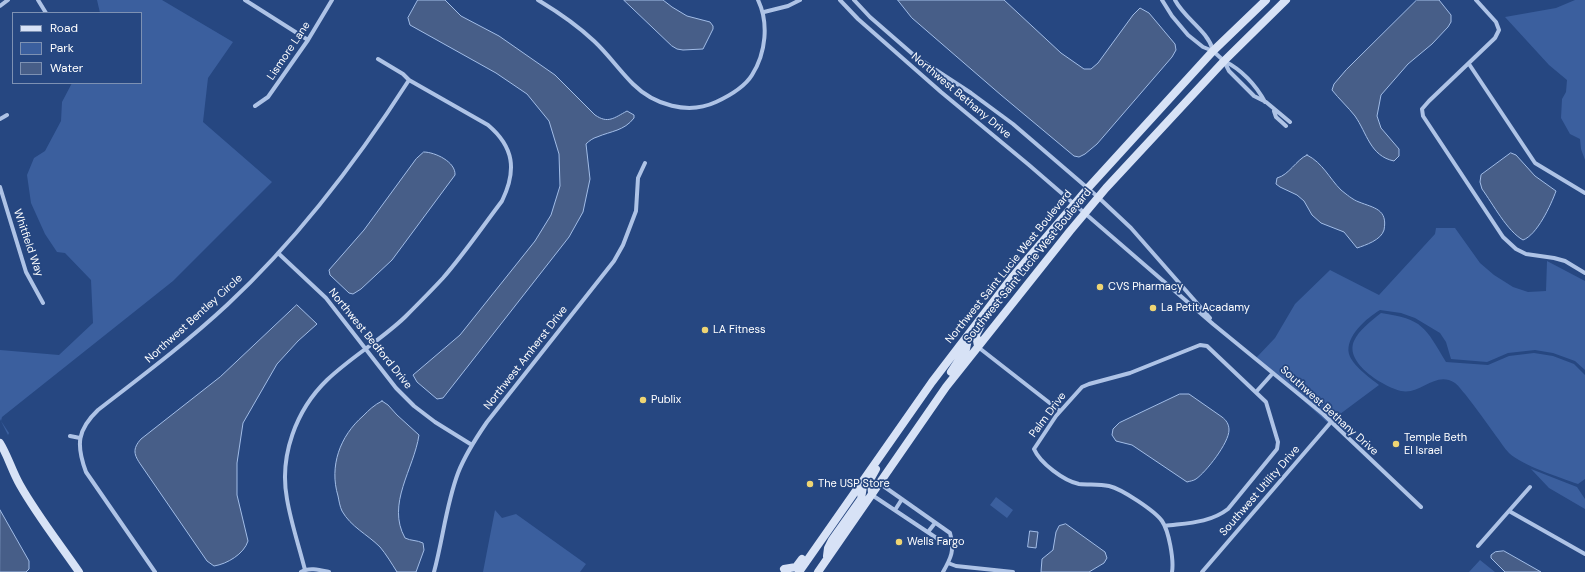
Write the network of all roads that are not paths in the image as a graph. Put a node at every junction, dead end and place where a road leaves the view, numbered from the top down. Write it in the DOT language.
graph roads {
  1 [pos="8,0"];
  2 [pos="38,0"];
  3 [pos="246,0"];
  4 [pos="332,0"];
  5 [pos="538,0"];
  6 [pos="758,0"];
  7 [pos="800,0"];
  8 [pos="840,0"];
  9 [pos="854,0"];
  10 [pos="1162,0"];
  11 [pos="1175,0"];
  12 [pos="1266,0"];
  13 [pos="1286,0"];
  14 [pos="1476,0"];
  15 [pos="0,6"];
  16 [pos="45,12"];
  17 [pos="764,12"];
  18 [pos="308,40"];
  19 [pos="1213,51"];
  20 [pos="378,59"];
  21 [pos="1224,61"];
  22 [pos="1469,64"];
  23 [pos="409,80"];
  24 [pos="1266,102"];
  25 [pos="255,106"];
  26 [pos="8,115"];
  27 [pos="0,119"];
  28 [pos="1288,124"];
  29 [pos="645,162"];
  30 [pos="0,187"];
  31 [pos="1088,188"];
  32 [pos="1585,193"];
  33 [pos="1098,197"];
  34 [pos="1074,204"];
  35 [pos="1085,212"];
  36 [pos="278,253"];
  37 [pos="1585,273"];
  38 [pos="995,300"];
  39 [pos="43,303"];
  40 [pos="1222,331"];
  41 [pos="969,333"];
  42 [pos="978,346"];
  43 [pos="366,349"];
  44 [pos="1273,373"];
  45 [pos="1256,392"];
  46 [pos="929,411"];
  47 [pos="1060,411"];
  48 [pos="1331,422"];
  49 [pos="70,436"];
  50 [pos="80,438"];
  51 [pos="0,443"];
  52 [pos="889,444"];
  53 [pos="472,445"];
  54 [pos="0,455"];
  55 [pos="9,466"];
  56 [pos="864,479"];
  57 [pos="879,483"];
  58 [pos="1530,487"];
  59 [pos="872,494"];
  60 [pos="902,499"];
  61 [pos="1422,507"];
  62 [pos="895,510"];
  63 [pos="1509,511"];
  64 [pos="834,522"];
  65 [pos="935,523"];
  66 [pos="1165,526"];
  67 [pos="928,532"];
  68 [pos="953,543"];
  69 [pos="1478,546"];
  70 [pos="1585,554"];
  71 [pos="826,561"];
  72 [pos="948,563"];
  73 [pos="303,571"];
  74 [pos="79,572"];
  75 [pos="155,572"];
  76 [pos="329,572"];
  77 [pos="434,572"];
  78 [pos="786,572"];
  79 [pos="799,572"];
  80 [pos="818,572"];
  81 [pos="943,572"];
  82 [pos="1013,572"];
  83 [pos="1172,572"];
  84 [pos="1202,572"];
  1 -- 15 [label="street"];
  2 -- 16 [label="street"];
  3 -- 18 [label="street"];
  4 -- 18 [label="street, Lismore Lane"];
  5 -- 17 [label="street"];
  6 -- 17 [label="street"];
  7 -- 17 [label="street"];
  8 -- 34 [label="street, Northwest Bethany Drive"];
  9 -- 31 [label="street, Northwest Bethany Drive"];
  10 -- 19 [label="street"];
  11 -- 19 [label="street"];
  12 -- 19 [label="main road, Northwest Saint Lucie West Boulevard"];
  13 -- 21 [label="main road, Southwest Saint Lucie West Boulevard"];
  14 -- 22 [label="street"];
  18 -- 25 [label="street, Lismore Lane"];
  19 -- 21 [label="street"];
  19 -- 31 [label="main road, Northwest Saint Lucie West Boulevard"];
  20 -- 23 [label="street"];
  21 -- 24 [label="street"];
  21 -- 24 [label="street"];
  21 -- 33 [label="main road, Southwest Saint Lucie West Boulevard"];
  22 -- 32 [label="street"];
  22 -- 37 [label="street"];
  23 -- 36 [label="street, Northwest Bentley Circle"];
  23 -- 43 [label="street"];
  24 -- 28 [label="street"];
  26 -- 27 [label="street"];
  29 -- 53 [label="street, Northwest Amherst Drive"];
  30 -- 39 [label="street, Whitfield Way"];
  31 -- 33 [label="street, Southwest Bethany Drive"];
  31 -- 34 [label="main road, Northwest Saint Lucie West Boulevard"];
  33 -- 35 [label="main road, Southwest Saint Lucie West Boulevard"];
  33 -- 40 [label="street, Southwest Bethany Drive"];
  34 -- 35 [label="street, Southwest Bethany Drive"];
  34 -- 38 [label="main road, Northwest Saint Lucie West Boulevard"];
  35 -- 40 [label="street, Southwest Bethany Drive"];
  35 -- 42 [label="main road, Southwest Saint Lucie West Boulevard"];
  36 -- 43 [label="street, Northwest Bedford Drive"];
  36 -- 50 [label="street, Northwest Bentley Circle"];
  38 -- 41 [label="main road, Northwest Saint Lucie West Boulevard"];
  38 -- 42 [label="main road"];
  40 -- 44 [label="street, Southwest Bethany Drive"];
  41 -- 46 [label="main road"];
  41 -- 52 [label="main road, Northwest Saint Lucie West Boulevard"];
  42 -- 46 [label="main road, Southwest Saint Lucie West Boulevard"];
  42 -- 47 [label="street"];
  43 -- 53 [label="street, Northwest Bedford Drive"];
  43 -- 73 [label="street"];
  44 -- 45 [label="street"];
  44 -- 48 [label="street, Southwest Bethany Drive"];
  45 -- 47 [label="street, Palm Drive"];
  45 -- 66 [label="street, Palm Drive"];
  46 -- 57 [label="main road, Southwest Saint Lucie West Boulevard"];
  47 -- 66 [label="street, Palm Drive"];
  48 -- 61 [label="street, Southwest Bethany Drive"];
  48 -- 84 [label="street, Southwest Utility Drive"];
  49 -- 50 [label="street"];
  50 -- 75 [label="street, Northwest Bentley Circle"];
  51 -- 55 [label="main road"];
  52 -- 56 [label="main road, Northwest Saint Lucie West Boulevard"];
  52 -- 59 [label="main road"];
  53 -- 77 [label="street, Northwest Amherst Drive"];
  54 -- 55 [label="main road"];
  55 -- 74 [label="main road"];
  56 -- 64 [label="main road, Northwest Saint Lucie West Boulevard"];
  56 -- 71 [label="main road"];
  57 -- 59 [label="main road, Southwest Saint Lucie West Boulevard"];
  57 -- 60 [label="street"];
  58 -- 63 [label="street"];
  59 -- 62 [label="street"];
  59 -- 71 [label="main road, Southwest Saint Lucie West Boulevard"];
  60 -- 62 [label="street"];
  60 -- 65 [label="street"];
  62 -- 67 [label="street"];
  63 -- 69 [label="street"];
  63 -- 70 [label="street"];
  64 -- 78 [label="main road"];
  64 -- 79 [label="main road, Northwest Saint Lucie West Boulevard"];
  65 -- 67 [label="street"];
  65 -- 68 [label="street"];
  66 -- 83 [label="street"];
  67 -- 68 [label="street"];
  68 -- 72 [label="street"];
  71 -- 80 [label="main road, Southwest Saint Lucie West Boulevard"];
  72 -- 81 [label="street"];
  72 -- 82 [label="street"];
  73 -- 76 [label="street"];
}
